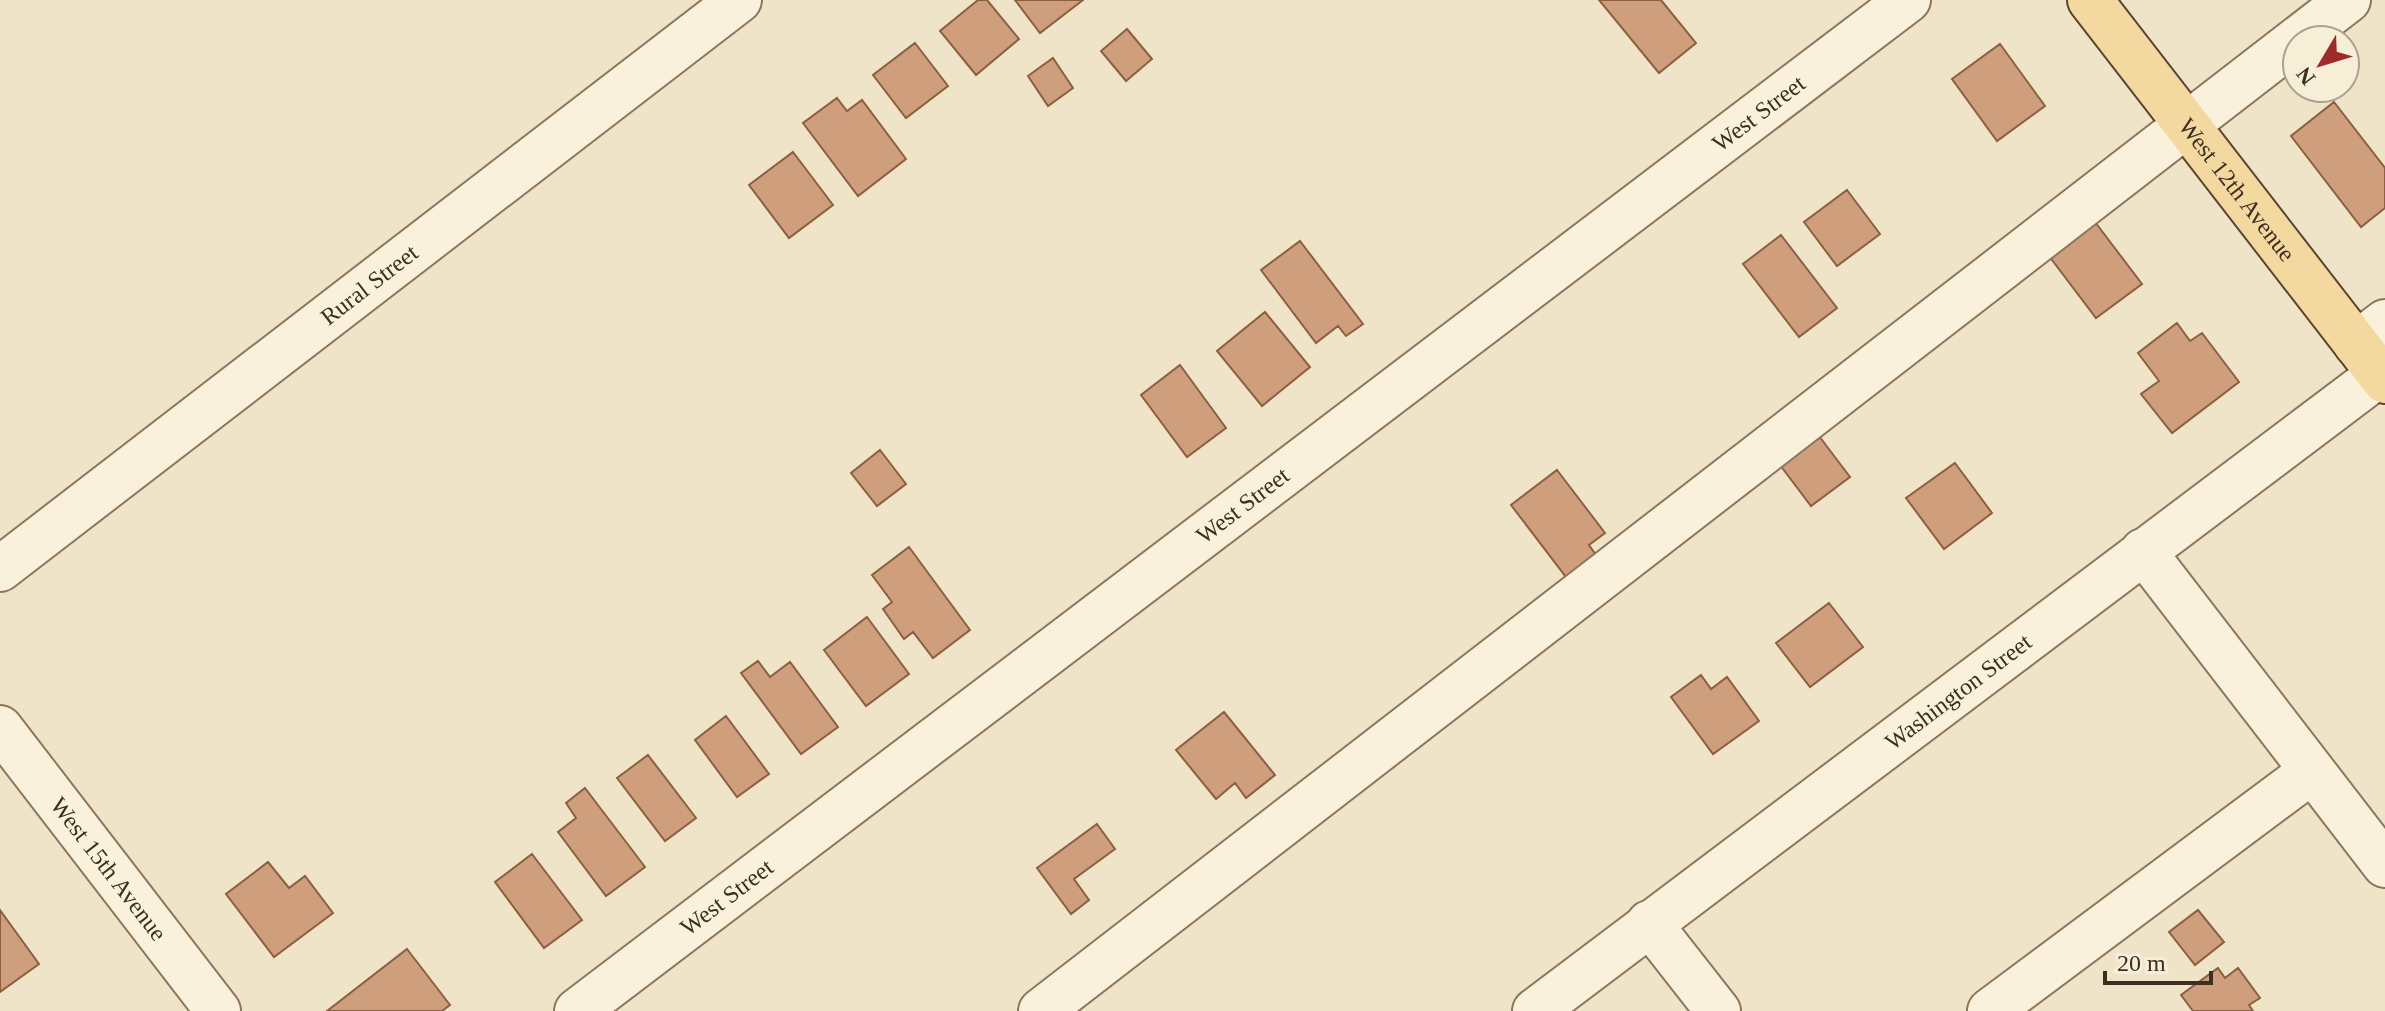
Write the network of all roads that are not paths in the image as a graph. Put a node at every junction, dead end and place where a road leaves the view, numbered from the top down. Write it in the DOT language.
graph roads {
  1 [pos="739,0"];
  2 [pos="1908,0"];
  3 [pos="2090,0"];
  4 [pos="2348,0"];
  5 [pos="2188,126"];
  6 [pos="2376,355"];
  7 [pos="2143,551"];
  8 [pos="0,569"];
  9 [pos="0,728"];
  10 [pos="2312,771"];
  11 [pos="2385,865"];
  12 [pos="1649,923"];
  13 [pos="218,1011"];
  14 [pos="577,1011"];
  15 [pos="1041,1011"];
  16 [pos="1535,1011"];
  17 [pos="1718,1011"];
  18 [pos="1990,1011"];
  1 -- 8 [label="street, Rural Street"];
  2 -- 14 [label="street, West Street"];
  3 -- 5 [label="main road, West 12th Avenue"];
  4 -- 5 [label="street"];
  5 -- 6 [label="main road, West 12th Avenue"];
  5 -- 15 [label="street"];
  6 -- 7 [label="street, Washington Street"];
  7 -- 10 [label="street"];
  7 -- 12 [label="street, Washington Street"];
  9 -- 13 [label="street, West 15th Avenue"];
  10 -- 11 [label="street"];
  10 -- 18 [label="street"];
  12 -- 16 [label="street, Washington Street"];
  12 -- 17 [label="street"];
}
